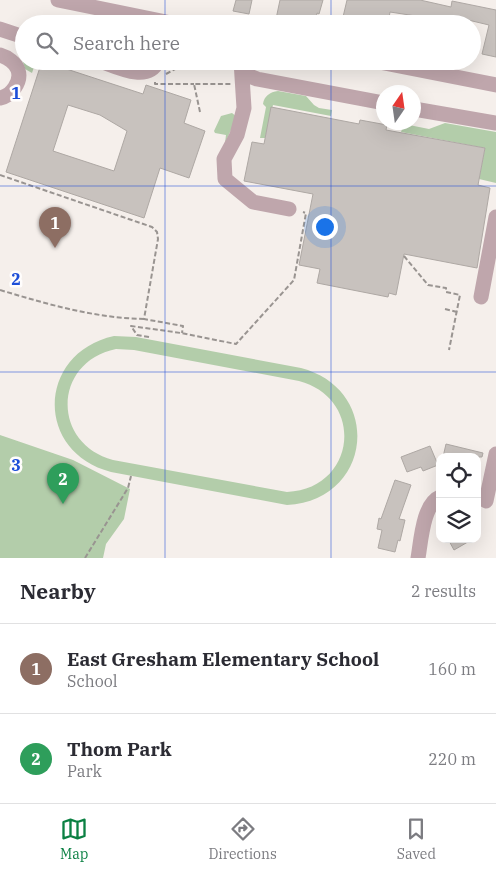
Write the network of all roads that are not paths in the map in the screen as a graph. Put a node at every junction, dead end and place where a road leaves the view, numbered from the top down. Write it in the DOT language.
graph roads {
  1 [pos="58,0"];
  2 [pos="131,15"];
  3 [pos="0,29"];
  4 [pos="15,33"];
  5 [pos="0,55"];
  6 [pos="15,65"];
  7 [pos="18,70"];
  8 [pos="127,70"];
  9 [pos="152,70"];
  10 [pos="422,70"];
  11 [pos="242,74"];
  12 [pos="496,84"];
  13 [pos="0,98"];
  14 [pos="376,102"];
  15 [pos="421,110"];
  16 [pos="496,123"];
  17 [pos="289,209"];
  18 [pos="496,217"];
  19 [pos="481,297"];
  20 [pos="496,454"];
  21 [pos="438,498"];
  22 [pos="486,502"];
  23 [pos="418,558"];
  1 -- 2 [label="street"];
  3 -- 4 [label="street"];
  5 -- 6 [label="street"];
  7 -- 13 [label="street"];
  8 -- 9 [label="street"];
  10 -- 12 [label="street"];
  11 -- 14 [label="street"];
  11 -- 17 [label="street"];
  15 -- 16 [label="street"];
  18 -- 19 [label="street"];
  20 -- 22 [label="street"];
  21 -- 23 [label="street"];
}
